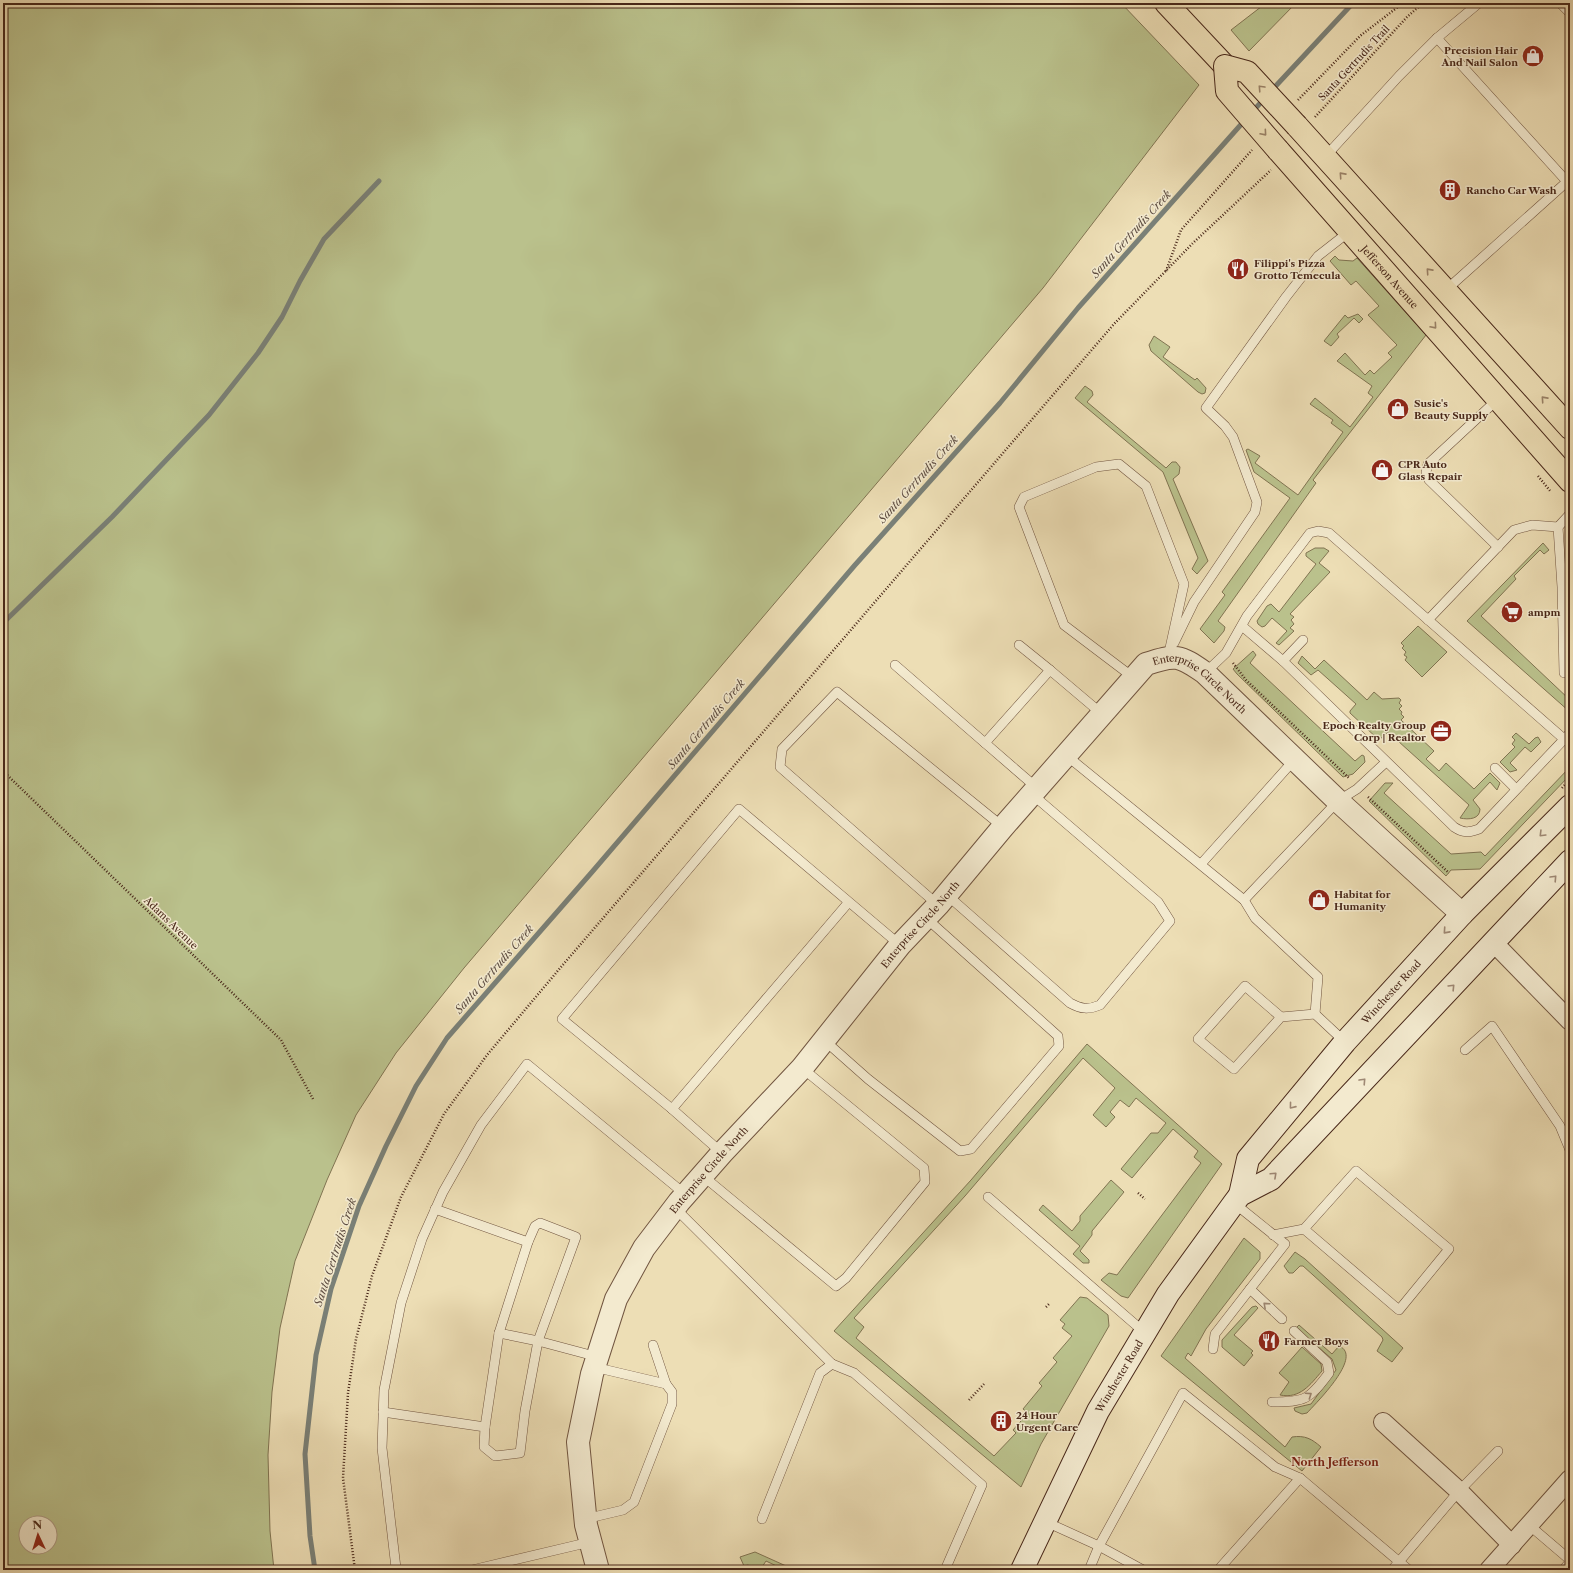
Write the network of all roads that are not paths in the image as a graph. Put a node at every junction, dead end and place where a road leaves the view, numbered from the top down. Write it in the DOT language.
graph roads {
  1 [pos="1166,3"];
  2 [pos="1479,3"];
  3 [pos="1560,3"];
  4 [pos="1570,14"];
  5 [pos="1437,38"];
  6 [pos="1225,66"];
  7 [pos="1294,133"];
  8 [pos="1325,157"];
  9 [pos="1569,182"];
  10 [pos="1350,230"];
  11 [pos="1446,290"];
  12 [pos="1510,361"];
  13 [pos="1498,399"];
  14 [pos="1570,428"];
  15 [pos="1570,481"];
  16 [pos="1570,514"];
  17 [pos="1558,526"];
  18 [pos="1498,547"];
  19 [pos="1566,587"];
  20 [pos="1428,620"];
  21 [pos="1242,626"];
  22 [pos="1303,640"];
  23 [pos="1019,645"];
  24 [pos="1168,657"];
  25 [pos="1283,661"];
  26 [pos="895,664"];
  27 [pos="1050,670"];
  28 [pos="1205,673"];
  29 [pos="1570,673"];
  30 [pos="1134,678"];
  31 [pos="1102,715"];
  32 [pos="1567,736"];
  33 [pos="985,743"];
  34 [pos="1067,756"];
  35 [pos="1295,759"];
  36 [pos="1386,762"];
  37 [pos="1495,768"];
  38 [pos="1516,789"];
  39 [pos="1035,792"];
  40 [pos="1338,801"];
  41 [pos="1570,806"];
  42 [pos="1003,827"];
  43 [pos="1570,861"];
  44 [pos="1201,864"];
  45 [pos="1244,900"];
  46 [pos="848,903"];
  47 [pos="937,906"];
  48 [pos="1462,914"];
  49 [pos="1494,943"];
  50 [pos="900,946"];
  51 [pos="1314,1014"];
  52 [pos="1281,1017"];
  53 [pos="1570,1021"];
  54 [pos="824,1040"];
  55 [pos="1345,1042"];
  56 [pos="1465,1050"];
  57 [pos="802,1068"];
  58 [pos="672,1109"];
  59 [pos="1570,1150"];
  60 [pos="722,1153"];
  61 [pos="703,1176"];
  62 [pos="988,1197"];
  63 [pos="1237,1199"];
  64 [pos="680,1202"];
  65 [pos="435,1209"];
  66 [pos="1304,1229"];
  67 [pos="1273,1234"];
  68 [pos="528,1242"];
  69 [pos="1250,1289"];
  70 [pos="1282,1319"];
  71 [pos="1294,1330"];
  72 [pos="1144,1332"];
  73 [pos="499,1333"];
  74 [pos="538,1341"];
  75 [pos="653,1345"];
  76 [pos="1213,1349"];
  77 [pos="596,1362"];
  78 [pos="832,1364"];
  79 [pos="666,1384"];
  80 [pos="1272,1402"];
  81 [pos="383,1412"];
  82 [pos="1383,1422"];
  83 [pos="485,1427"];
  84 [pos="1498,1451"];
  85 [pos="1300,1478"];
  86 [pos="1570,1479"];
  87 [pos="1459,1491"];
  88 [pos="585,1519"];
  89 [pos="762,1519"];
  90 [pos="1046,1522"];
  91 [pos="1529,1525"];
  92 [pos="590,1542"];
  93 [pos="1512,1545"];
  94 [pos="1099,1546"];
  95 [pos="1570,1561"];
  96 [pos="1399,1562"];
  97 [pos="399,1570"];
  98 [pos="472,1570"];
  99 [pos="598,1570"];
  100 [pos="945,1570"];
  101 [pos="1022,1570"];
  102 [pos="1089,1570"];
  103 [pos="1143,1570"];
  104 [pos="1218,1570"];
  105 [pos="1392,1570"];
  106 [pos="1409,1570"];
  107 [pos="1489,1570"];
  108 [pos="1563,1570"];
  1 -- 6 [label="main road"];
  2 -- 5 [label="lane"];
  3 -- 4 [label="lane"];
  5 -- 8 [label="lane"];
  5 -- 9 [label="lane"];
  7 -- 6 [label="main road, Jefferson Avenue, one-way, bridge"];
  6 -- 7 [label="main road, Jefferson Avenue, one-way, bridge"];
  7 -- 8 [label="main road, Jefferson Avenue"];
  7 -- 10 [label="main road, Jefferson Avenue"];
  11 -- 8 [label="main road, Jefferson Avenue, one-way"];
  9 -- 11 [label="lane"];
  10 -- 12 [label="main road"];
  10 -- 13 [label="main road, Jefferson Avenue, one-way"];
  10 -- 24 [label="lane"];
  11 -- 12 [label="main road, Jefferson Avenue"];
  14 -- 12 [label="main road, Jefferson Avenue, one-way"];
  13 -- 15 [label="main road, Jefferson Avenue"];
  13 -- 18 [label="lane"];
  16 -- 17 [label="lane"];
  17 -- 18 [label="lane"];
  17 -- 19 [label="lane"];
  18 -- 20 [label="lane"];
  19 -- 29 [label="lane"];
  20 -- 21 [label="lane"];
  20 -- 32 [label="lane"];
  21 -- 25 [label="lane"];
  21 -- 28 [label="lane"];
  22 -- 25 [label="lane"];
  23 -- 27 [label="lane"];
  24 -- 28 [label="street, Enterprise Circle North"];
  24 -- 30 [label="street, Enterprise Circle North"];
  24 -- 30 [label="lane"];
  25 -- 36 [label="lane"];
  26 -- 33 [label="lane"];
  27 -- 31 [label="lane"];
  27 -- 33 [label="lane"];
  28 -- 35 [label="street, Enterprise Circle North"];
  30 -- 31 [label="street, Enterprise Circle North"];
  31 -- 34 [label="street, Enterprise Circle North"];
  32 -- 38 [label="lane"];
  33 -- 39 [label="lane"];
  34 -- 39 [label="street, Enterprise Circle North"];
  34 -- 44 [label="lane"];
  35 -- 40 [label="street, Enterprise Circle North"];
  35 -- 44 [label="lane"];
  36 -- 38 [label="lane"];
  36 -- 40 [label="lane"];
  37 -- 38 [label="lane"];
  39 -- 42 [label="street, Enterprise Circle North"];
  39 -- 47 [label="lane"];
  40 -- 45 [label="lane"];
  40 -- 48 [label="street, Enterprise Circle North"];
  41 -- 48 [label="street, Winchester Road, one-way"];
  42 -- 47 [label="street, Enterprise Circle North"];
  42 -- 47 [label="lane"];
  49 -- 43 [label="street, Winchester Road, one-way"];
  44 -- 45 [label="lane"];
  45 -- 51 [label="lane"];
  46 -- 50 [label="lane"];
  46 -- 58 [label="lane"];
  46 -- 58 [label="lane"];
  47 -- 50 [label="street, Enterprise Circle North"];
  47 -- 54 [label="lane"];
  48 -- 55 [label="street, Winchester Road, one-way"];
  49 -- 53 [label="street"];
  63 -- 49 [label="street, Winchester Road, one-way"];
  50 -- 54 [label="street, Enterprise Circle North"];
  51 -- 52 [label="lane"];
  51 -- 55 [label="lane"];
  52 -- 52 [label="lane"];
  54 -- 57 [label="street, Enterprise Circle North"];
  55 -- 63 [label="street, Winchester Road, one-way"];
  56 -- 59 [label="lane"];
  57 -- 60 [label="street, Enterprise Circle North"];
  57 -- 61 [label="lane"];
  58 -- 60 [label="lane"];
  60 -- 61 [label="street, Enterprise Circle North"];
  61 -- 64 [label="street, Enterprise Circle North"];
  62 -- 72 [label="lane"];
  63 -- 67 [label="lane"];
  63 -- 72 [label="street, Winchester Road"];
  64 -- 65 [label="lane"];
  64 -- 77 [label="street, Enterprise Circle North"];
  64 -- 78 [label="lane"];
  65 -- 68 [label="lane"];
  65 -- 81 [label="lane"];
  66 -- 66 [label="lane"];
  66 -- 67 [label="lane"];
  67 -- 69 [label="lane"];
  68 -- 73 [label="lane"];
  68 -- 74 [label="lane"];
  70 -- 69 [label="lane, one-way"];
  69 -- 76 [label="lane"];
  80 -- 71 [label="lane, one-way"];
  72 -- 90 [label="street, Winchester Road"];
  73 -- 74 [label="lane"];
  73 -- 83 [label="lane"];
  74 -- 77 [label="lane"];
  74 -- 83 [label="lane"];
  75 -- 79 [label="lane"];
  77 -- 79 [label="lane"];
  77 -- 88 [label="street, Enterprise Circle North"];
  78 -- 89 [label="lane"];
  78 -- 100 [label="lane"];
  79 -- 88 [label="lane"];
  81 -- 83 [label="lane"];
  81 -- 97 [label="lane"];
  82 -- 87 [label="street"];
  84 -- 87 [label="lane"];
  85 -- 94 [label="lane"];
  85 -- 96 [label="lane"];
  85 -- 104 [label="lane"];
  86 -- 91 [label="street"];
  87 -- 93 [label="street"];
  87 -- 96 [label="lane"];
  88 -- 92 [label="street, Enterprise Circle North"];
  90 -- 94 [label="lane"];
  90 -- 101 [label="street, Winchester Road"];
  91 -- 93 [label="street"];
  91 -- 95 [label="lane"];
  92 -- 98 [label="lane"];
  92 -- 99 [label="street, Enterprise Circle North"];
  93 -- 107 [label="street"];
  94 -- 102 [label="lane"];
  94 -- 103 [label="lane"];
  95 -- 108 [label="lane"];
  96 -- 105 [label="lane"];
  96 -- 106 [label="lane"];
}
